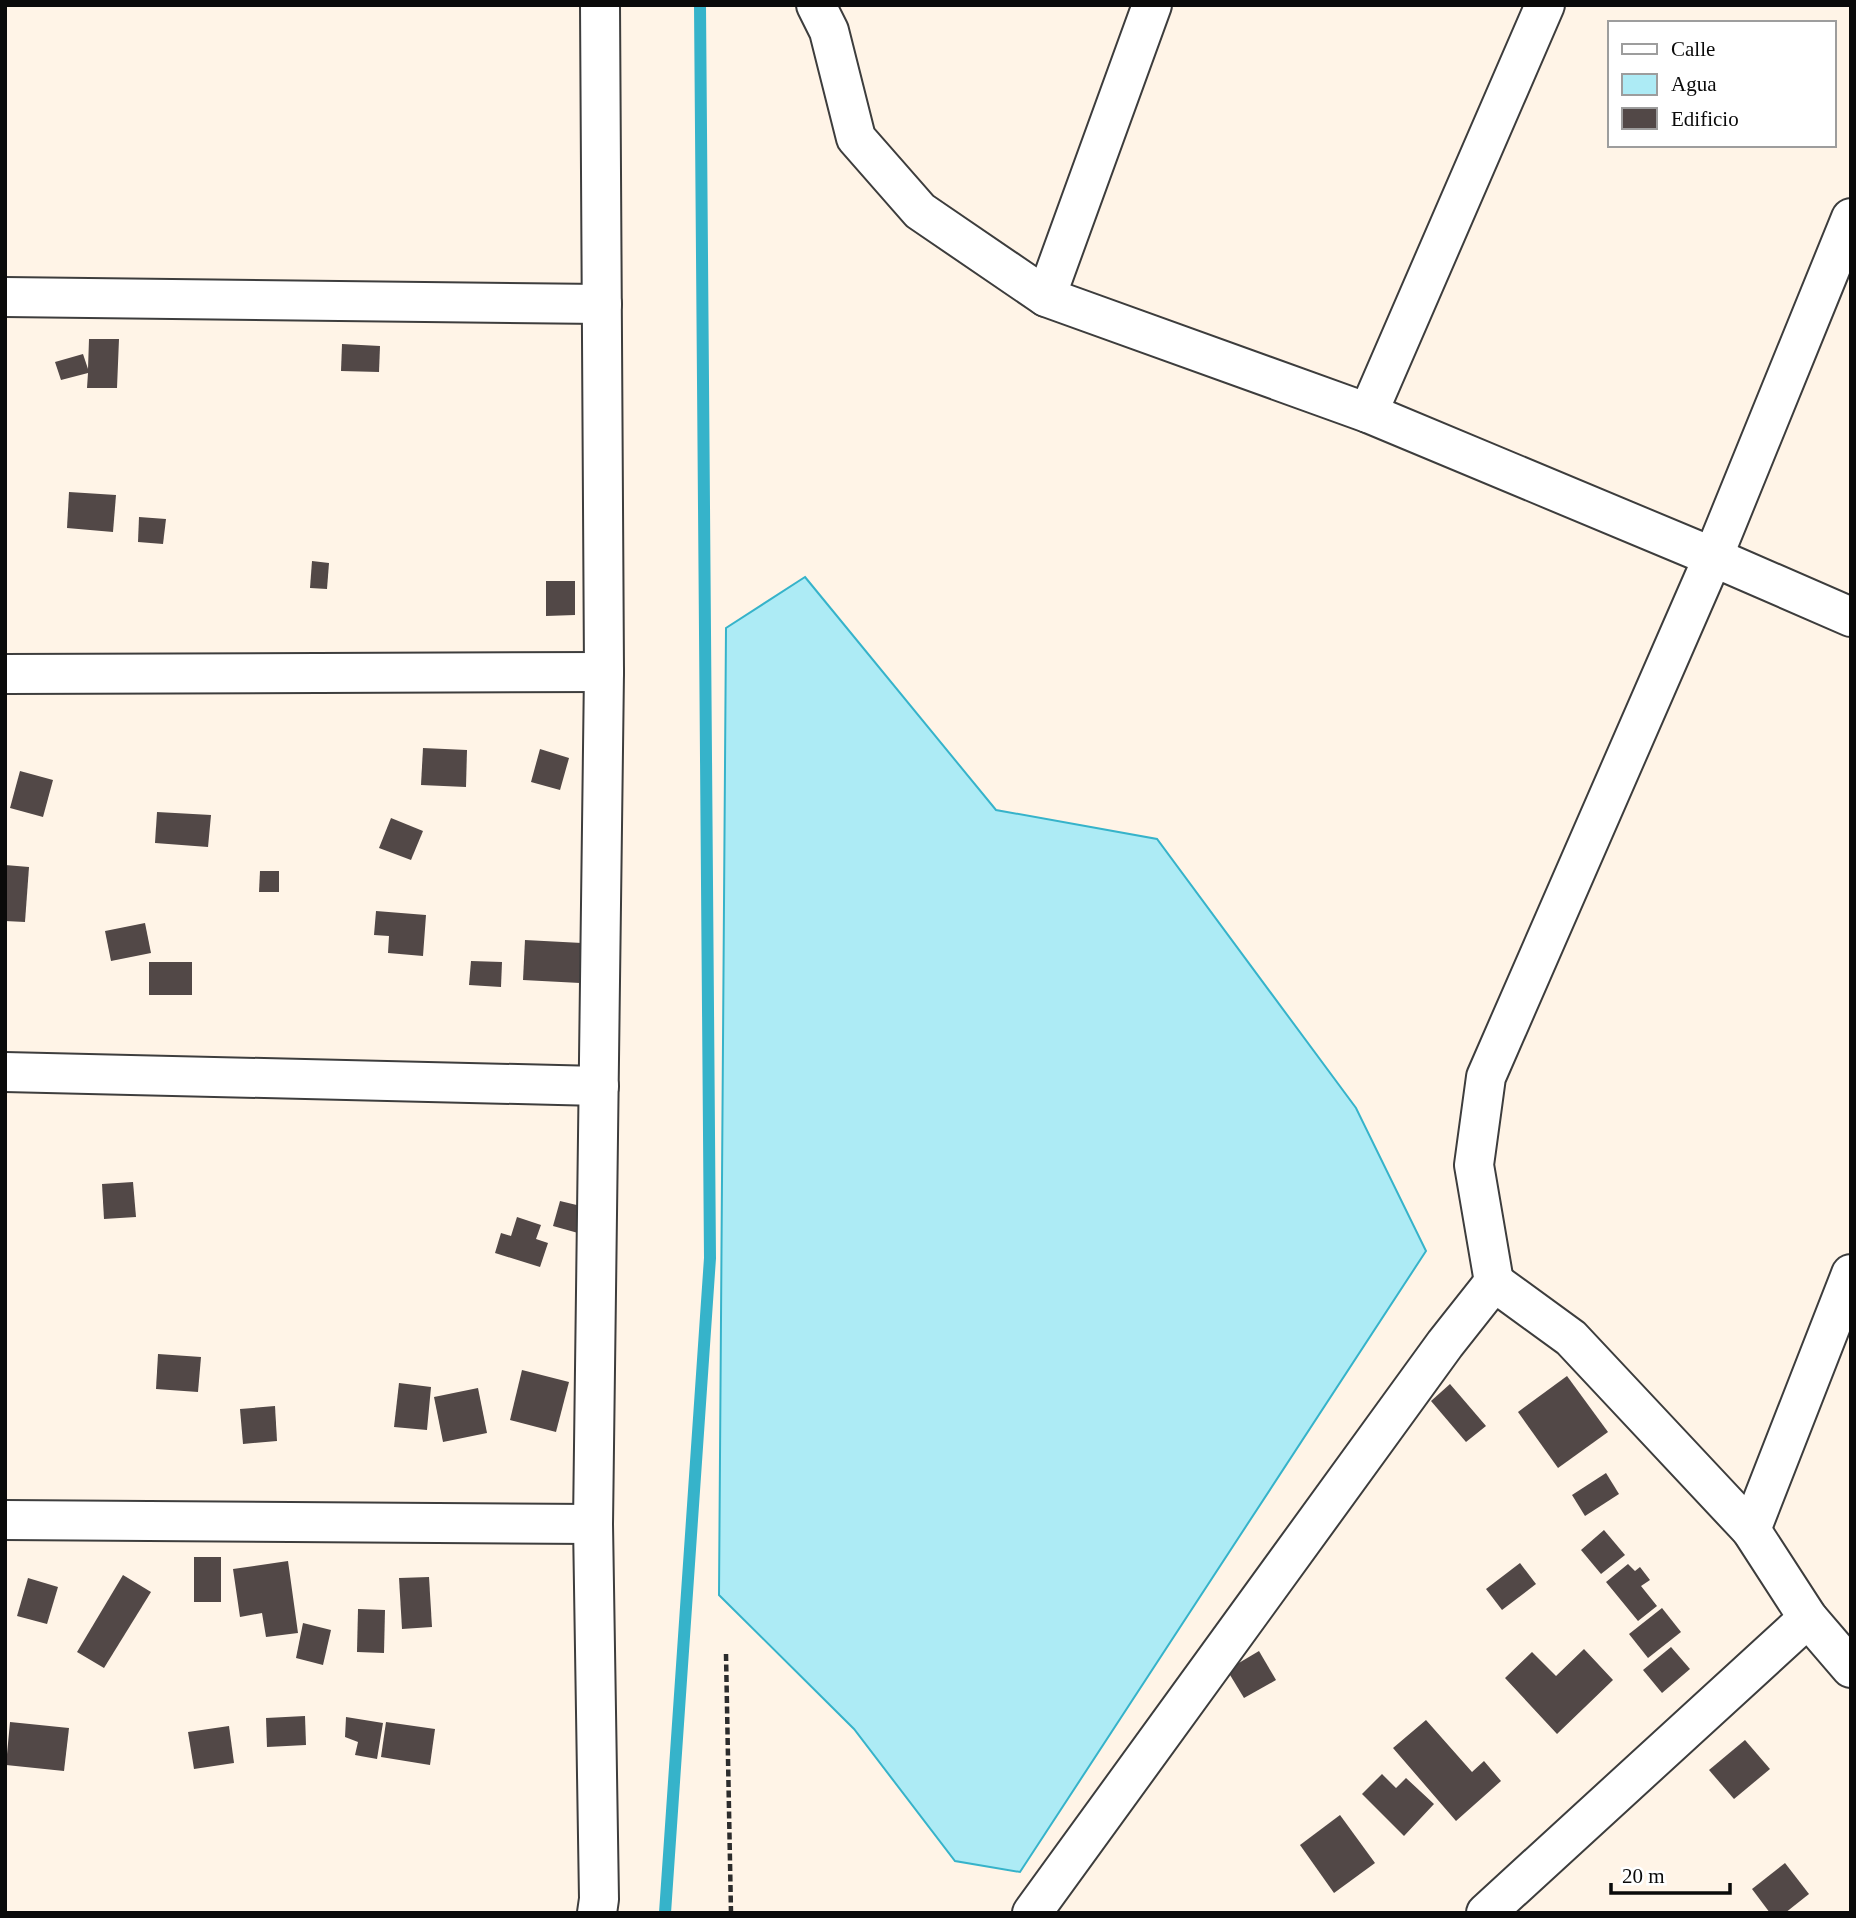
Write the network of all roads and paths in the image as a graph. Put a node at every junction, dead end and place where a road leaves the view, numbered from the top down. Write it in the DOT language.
graph roads {
  1 [pos="600,5"];
  2 [pos="1152,5"];
  3 [pos="1545,5"];
  4 [pos="828,14"];
  5 [pos="1851,218"];
  6 [pos="1046,296"];
  7 [pos="5,297"];
  8 [pos="602,304"];
  9 [pos="1368,413"];
  10 [pos="1713,556"];
  11 [pos="1851,617"];
  12 [pos="604,672"];
  13 [pos="5,674"];
  14 [pos="5,1072"];
  15 [pos="599,1086"];
  16 [pos="1851,1273"];
  17 [pos="1494,1282"];
  18 [pos="5,1520"];
  19 [pos="593,1524"];
  20 [pos="1751,1530"];
  21 [pos="1808,1618"];
  22 [pos="726,1654"];
  23 [pos="1851,1668"];
  24 [pos="597,1913"];
  25 [pos="731,1913"];
  26 [pos="1032,1913"];
  27 [pos="1486,1913"];
  1 -- 8 [label="street"];
  2 -- 6 [label="street"];
  3 -- 9 [label="street"];
  4 -- 6 [label="street"];
  5 -- 10 [label="street"];
  6 -- 9 [label="street"];
  7 -- 8 [label="street"];
  8 -- 12 [label="street"];
  9 -- 10 [label="street"];
  10 -- 11 [label="street"];
  10 -- 17 [label="street"];
  12 -- 13 [label="street"];
  12 -- 15 [label="street"];
  14 -- 15 [label="street"];
  15 -- 19 [label="street"];
  16 -- 20 [label="street"];
  17 -- 20 [label="street"];
  17 -- 26 [label="street"];
  18 -- 19 [label="street"];
  19 -- 24 [label="street"];
  20 -- 21 [label="street"];
  21 -- 23 [label="street"];
  21 -- 27 [label="street"];
  22 -- 25 [label="path"];
}
